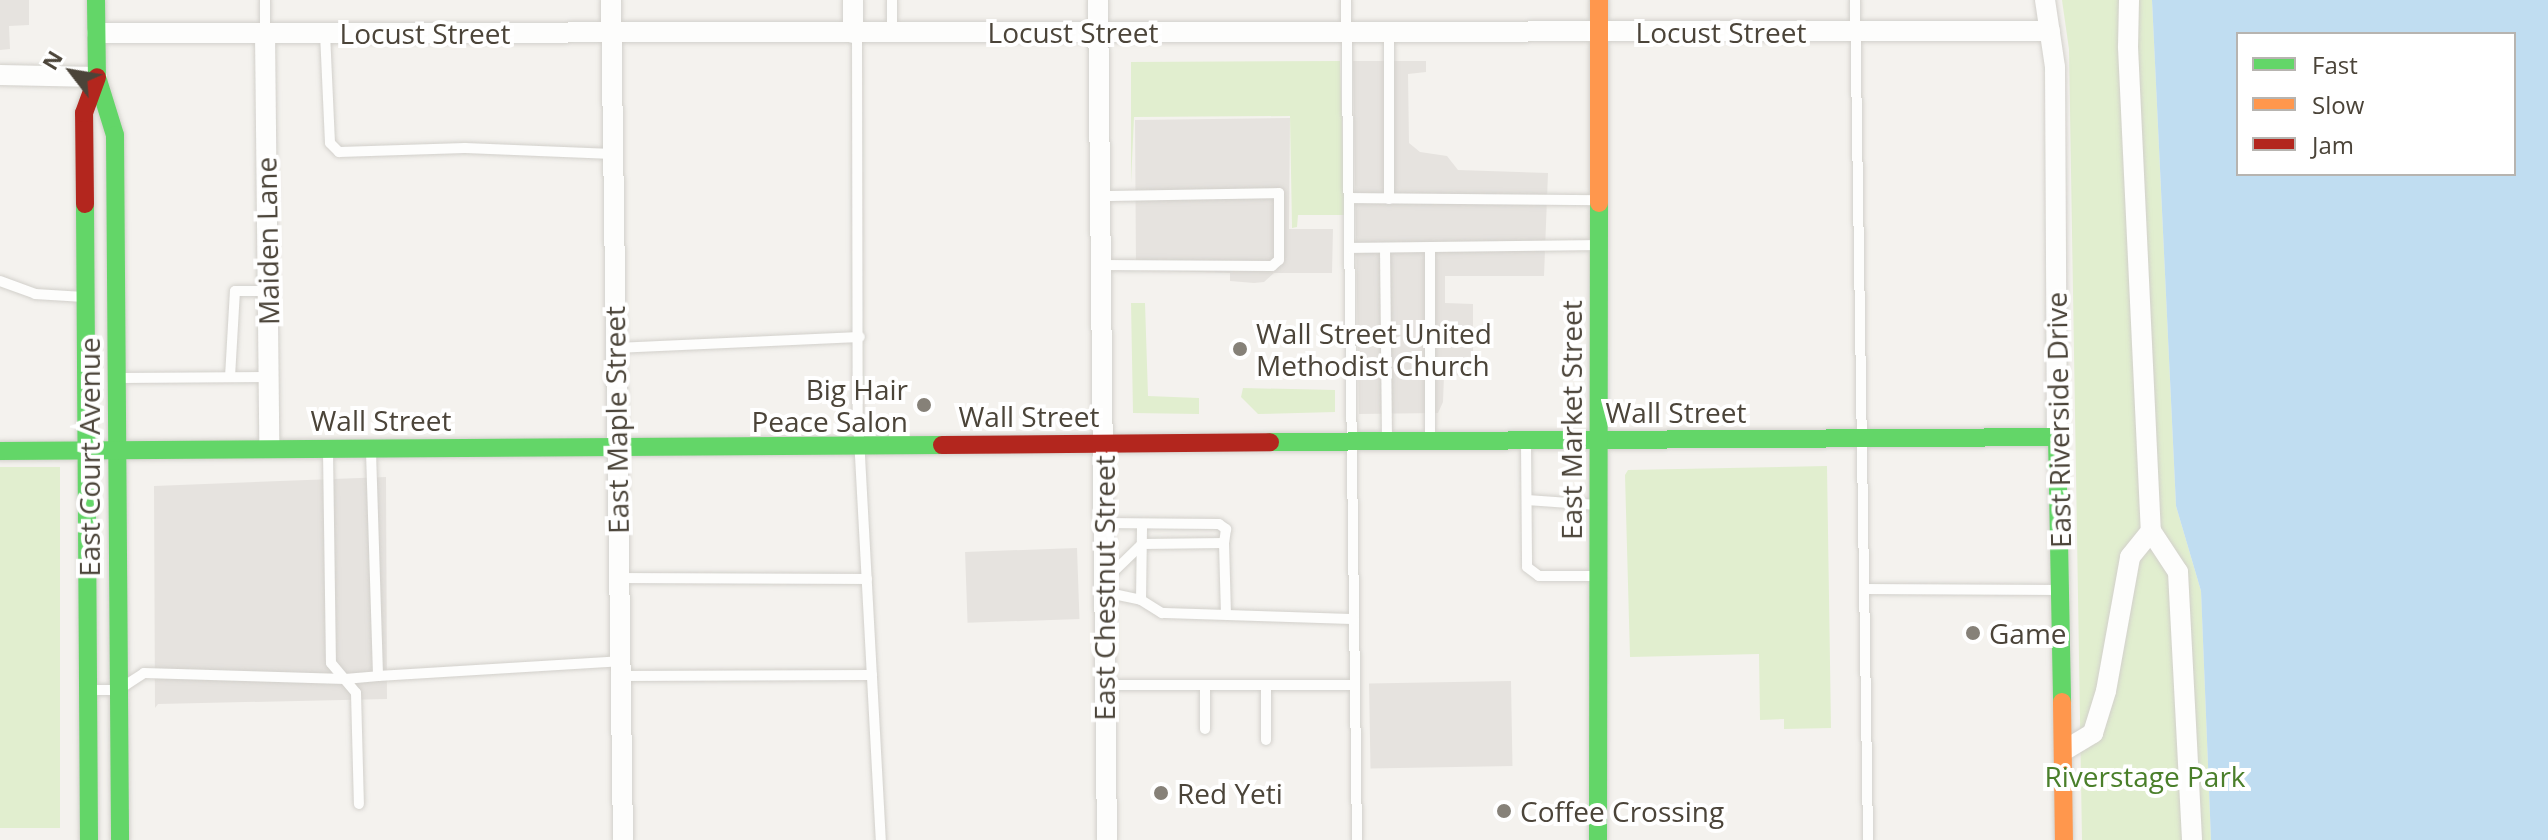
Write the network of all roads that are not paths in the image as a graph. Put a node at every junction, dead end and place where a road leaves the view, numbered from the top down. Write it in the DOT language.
graph roads {
  1 [pos="96,0"];
  2 [pos="265,0"];
  3 [pos="611,0"];
  4 [pos="853,0"];
  5 [pos="892,0"];
  6 [pos="1098,0"];
  7 [pos="1346,0"];
  8 [pos="1599,0"];
  9 [pos="1855,0"];
  10 [pos="2045,0"];
  11 [pos="2129,0"];
  12 [pos="2050,31"];
  13 [pos="1098,32"];
  14 [pos="1347,32"];
  15 [pos="1389,32"];
  16 [pos="1599,32"];
  17 [pos="1855,32"];
  18 [pos="97,33"];
  19 [pos="265,33"];
  20 [pos="325,33"];
  21 [pos="612,33"];
  22 [pos="855,33"];
  23 [pos="892,33"];
  24 [pos="0,75"];
  25 [pos="97,77"];
  26 [pos="613,154"];
  27 [pos="1101,196"];
  28 [pos="1349,198"];
  29 [pos="1389,199"];
  30 [pos="1599,200"];
  31 [pos="1600,245"];
  32 [pos="1430,247"];
  33 [pos="1350,248"];
  34 [pos="1385,248"];
  35 [pos="1101,265"];
  36 [pos="0,281"];
  37 [pos="268,291"];
  38 [pos="86,297"];
  39 [pos="860,337"];
  40 [pos="615,348"];
  41 [pos="230,377"];
  42 [pos="269,377"];
  43 [pos="117,378"];
  44 [pos="2057,437"];
  45 [pos="1864,438"];
  46 [pos="1600,440"];
  47 [pos="1430,441"];
  48 [pos="1526,441"];
  49 [pos="1351,442"];
  50 [pos="1387,442"];
  51 [pos="1103,443"];
  52 [pos="860,445"];
  53 [pos="615,446"];
  54 [pos="269,448"];
  55 [pos="328,448"];
  56 [pos="371,448"];
  57 [pos="119,449"];
  58 [pos="0,451"];
  59 [pos="87,451"];
  60 [pos="1527,500"];
  61 [pos="1600,505"];
  62 [pos="1104,523"];
  63 [pos="1142,525"];
  64 [pos="2151,531"];
  65 [pos="1224,543"];
  66 [pos="1142,544"];
  67 [pos="1599,577"];
  68 [pos="618,578"];
  69 [pos="867,579"];
  70 [pos="1104,586"];
  71 [pos="1866,589"];
  72 [pos="2060,590"];
  73 [pos="1141,600"];
  74 [pos="1226,614"];
  75 [pos="1354,619"];
  76 [pos="620,669"];
  77 [pos="872,675"];
  78 [pos="378,676"];
  79 [pos="345,679"];
  80 [pos="1105,685"];
  81 [pos="1205,685"];
  82 [pos="1266,685"];
  83 [pos="1355,685"];
  84 [pos="88,690"];
  85 [pos="118,690"];
  86 [pos="1205,729"];
  87 [pos="1266,740"];
  88 [pos="2065,750"];
  89 [pos="359,804"];
  90 [pos="89,840"];
  91 [pos="120,840"];
  92 [pos="623,840"];
  93 [pos="881,840"];
  94 [pos="1107,840"];
  95 [pos="1357,840"];
  96 [pos="1598,840"];
  97 [pos="1868,840"];
  98 [pos="2064,840"];
  99 [pos="2192,840"];
  1 -- 18 [label="street, East Court Avenue"];
  2 -- 19 [label="lane"];
  3 -- 21 [label="street, East Maple Street"];
  4 -- 22 [label="street"];
  5 -- 23 [label="lane"];
  6 -- 13 [label="street, East Chestnut Street"];
  7 -- 14 [label="lane"];
  8 -- 16 [label="street, East Market Street"];
  9 -- 17 [label="lane"];
  10 -- 12 [label="street, East Riverside Drive"];
  11 -- 64 [label="street"];
  12 -- 17 [label="street, Locust Street"];
  12 -- 44 [label="street, East Riverside Drive"];
  13 -- 14 [label="street, Locust Street"];
  13 -- 23 [label="street, Locust Street"];
  13 -- 27 [label="street, East Chestnut Street"];
  14 -- 15 [label="street, Locust Street"];
  14 -- 28 [label="lane"];
  15 -- 16 [label="street, Locust Street"];
  15 -- 29 [label="lane"];
  16 -- 17 [label="street, Locust Street"];
  16 -- 30 [label="street, East Market Street"];
  17 -- 45 [label="lane"];
  18 -- 19 [label="street, Locust Street"];
  18 -- 25 [label="street, East Court Avenue"];
  19 -- 20 [label="street, Locust Street"];
  19 -- 37 [label="street, Maiden Lane"];
  20 -- 21 [label="street, Locust Street"];
  20 -- 26 [label="lane"];
  21 -- 22 [label="street, Locust Street"];
  21 -- 26 [label="street, East Maple Street"];
  22 -- 23 [label="street, Locust Street"];
  22 -- 39 [label="lane"];
  24 -- 25 [label="street"];
  25 -- 38 [label="street, East Court Avenue"];
  25 -- 43 [label="street, East Court Avenue"];
  26 -- 40 [label="street, East Maple Street"];
  27 -- 35 [label="street, East Chestnut Street"];
  27 -- 35 [label="lane"];
  28 -- 29 [label="lane"];
  28 -- 33 [label="lane"];
  29 -- 30 [label="lane"];
  30 -- 31 [label="street, East Market Street"];
  31 -- 32 [label="lane"];
  31 -- 46 [label="street, East Market Street"];
  32 -- 34 [label="lane"];
  32 -- 47 [label="lane"];
  33 -- 34 [label="lane"];
  33 -- 49 [label="lane"];
  34 -- 50 [label="lane"];
  35 -- 51 [label="street, East Chestnut Street"];
  36 -- 38 [label="lane"];
  37 -- 41 [label="lane"];
  37 -- 42 [label="street, Maiden Lane"];
  38 -- 59 [label="street, East Court Avenue"];
  39 -- 40 [label="lane"];
  39 -- 52 [label="lane"];
  40 -- 53 [label="street, East Maple Street"];
  41 -- 42 [label="lane"];
  41 -- 43 [label="lane"];
  42 -- 54 [label="street, Maiden Lane"];
  43 -- 57 [label="street, East Court Avenue"];
  44 -- 45 [label="street, Wall Street"];
  44 -- 72 [label="street, East Riverside Drive"];
  45 -- 46 [label="street, Wall Street"];
  45 -- 71 [label="lane"];
  46 -- 48 [label="street, Wall Street"];
  46 -- 61 [label="street, East Market Street"];
  47 -- 48 [label="street, Wall Street"];
  47 -- 50 [label="street, Wall Street"];
  48 -- 60 [label="lane"];
  49 -- 50 [label="street, Wall Street"];
  49 -- 51 [label="street, Wall Street"];
  49 -- 75 [label="lane"];
  51 -- 52 [label="street, Wall Street"];
  51 -- 62 [label="street, East Chestnut Street"];
  52 -- 53 [label="street, Wall Street"];
  52 -- 69 [label="lane"];
  53 -- 56 [label="street, Wall Street"];
  53 -- 68 [label="street, East Maple Street"];
  54 -- 55 [label="street, Wall Street"];
  54 -- 57 [label="street, Wall Street"];
  55 -- 56 [label="street, Wall Street"];
  55 -- 79 [label="lane"];
  56 -- 78 [label="lane"];
  57 -- 59 [label="street, Wall Street"];
  57 -- 85 [label="street, East Court Avenue"];
  58 -- 59 [label="street, Wall Street"];
  59 -- 84 [label="street, East Court Avenue"];
  60 -- 61 [label="lane"];
  60 -- 67 [label="lane"];
  61 -- 67 [label="street, East Market Street"];
  62 -- 63 [label="lane"];
  62 -- 70 [label="street, East Chestnut Street"];
  63 -- 65 [label="lane"];
  63 -- 66 [label="lane"];
  64 -- 88 [label="street"];
  64 -- 99 [label="street"];
  65 -- 66 [label="lane"];
  65 -- 74 [label="lane"];
  66 -- 70 [label="lane"];
  66 -- 73 [label="lane"];
  67 -- 96 [label="street, East Market Street"];
  68 -- 69 [label="lane"];
  68 -- 76 [label="street, East Maple Street"];
  69 -- 77 [label="lane"];
  70 -- 73 [label="lane"];
  70 -- 80 [label="street, East Chestnut Street"];
  71 -- 72 [label="lane"];
  71 -- 97 [label="lane"];
  72 -- 88 [label="street, East Riverside Drive"];
  73 -- 74 [label="lane"];
  74 -- 75 [label="lane"];
  75 -- 83 [label="lane"];
  76 -- 77 [label="lane"];
  76 -- 78 [label="lane"];
  76 -- 92 [label="street, East Maple Street"];
  77 -- 93 [label="lane"];
  78 -- 79 [label="lane"];
  79 -- 85 [label="lane"];
  79 -- 89 [label="lane"];
  80 -- 81 [label="lane"];
  80 -- 94 [label="street, East Chestnut Street"];
  81 -- 82 [label="lane"];
  81 -- 86 [label="lane"];
  82 -- 83 [label="lane"];
  82 -- 87 [label="lane"];
  83 -- 95 [label="lane"];
  84 -- 85 [label="lane"];
  84 -- 90 [label="street, East Court Avenue"];
  85 -- 91 [label="street, East Court Avenue"];
  88 -- 98 [label="street, East Riverside Drive"];
}
